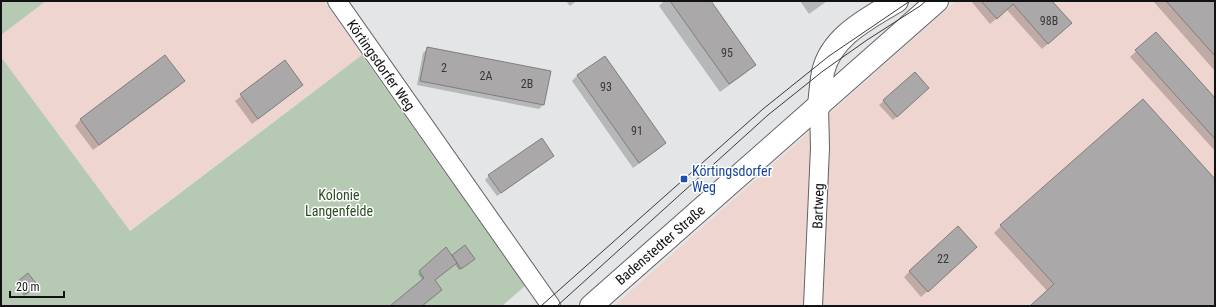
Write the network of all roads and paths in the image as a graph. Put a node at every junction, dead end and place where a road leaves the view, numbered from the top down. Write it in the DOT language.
graph roads {
  1 [pos="337,1"];
  2 [pos="897,1"];
  3 [pos="937,1"];
  4 [pos="819,106"];
  5 [pos="551,306"];
  6 [pos="591,306"];
  7 [pos="813,306"];
  1 -- 5 [label="street, Körtingsdorfer Weg"];
  2 -- 4 [label="street"];
  3 -- 4 [label="street, Badenstedter Straße"];
  4 -- 6 [label="street, Badenstedter Straße"];
  4 -- 7 [label="street, Bartweg"];
}
